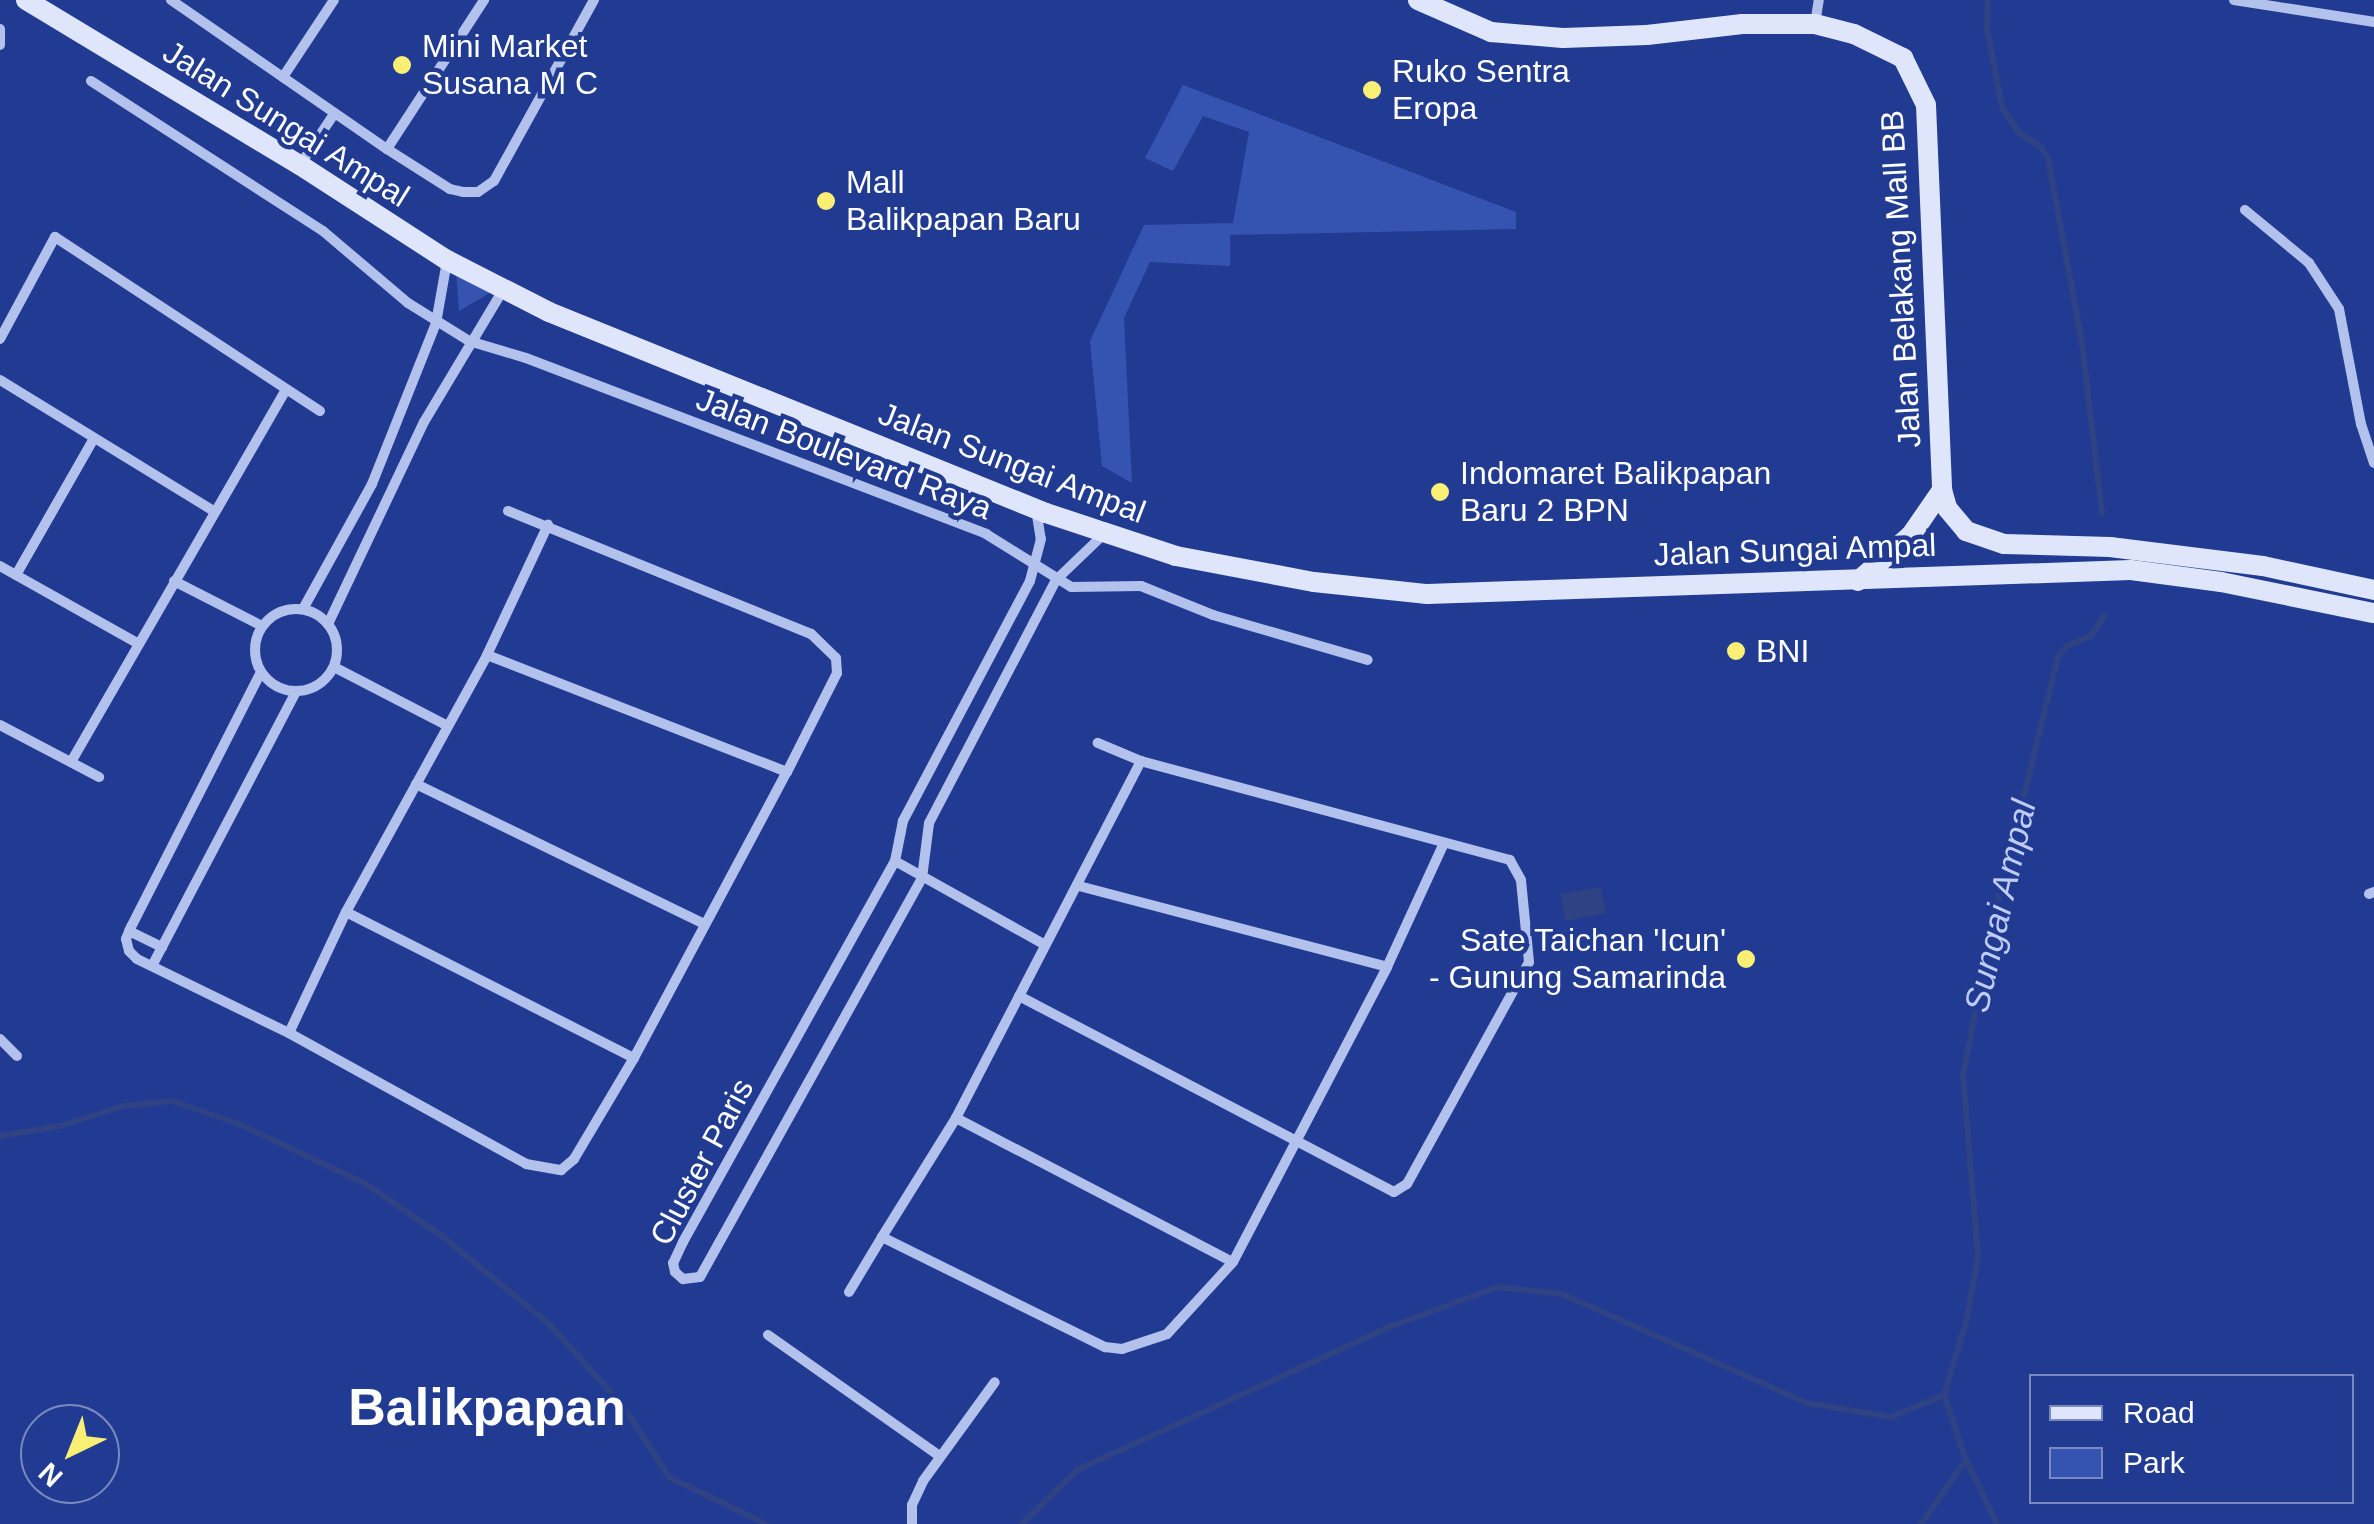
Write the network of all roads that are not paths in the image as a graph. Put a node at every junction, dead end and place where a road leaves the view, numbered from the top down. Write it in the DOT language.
graph roads {
  1 [pos="26,0"];
  2 [pos="171,0"];
  3 [pos="334,0"];
  4 [pos="484,0"];
  5 [pos="594,0"];
  6 [pos="1418,0"];
  7 [pos="1819,0"];
  8 [pos="2234,0"];
  9 [pos="2303,5"];
  10 [pos="51,10"];
  11 [pos="2374,22"];
  12 [pos="1815,24"];
  13 [pos="0,28"];
  14 [pos="0,45"];
  15 [pos="282,77"];
  16 [pos="91,80"];
  17 [pos="334,114"];
  18 [pos="387,149"];
  19 [pos="300,164"];
  20 [pos="2245,210"];
  21 [pos="448,260"];
  22 [pos="503,290"];
  23 [pos="436,323"];
  24 [pos="0,340"];
  25 [pos="469,341"];
  26 [pos="0,380"];
  27 [pos="284,390"];
  28 [pos="2374,406"];
  29 [pos="320,411"];
  30 [pos="2359,412"];
  31 [pos="94,440"];
  32 [pos="2374,463"];
  33 [pos="1942,490"];
  34 [pos="1036,508"];
  35 [pos="214,511"];
  36 [pos="508,511"];
  37 [pos="548,524"];
  38 [pos="1103,535"];
  39 [pos="2178,565"];
  40 [pos="0,566"];
  41 [pos="1036,568"];
  42 [pos="16,574"];
  43 [pos="1056,580"];
  44 [pos="174,581"];
  45 [pos="1858,581"];
  46 [pos="2374,590"];
  47 [pos="303,609"];
  48 [pos="2374,613"];
  49 [pos="328,624"];
  50 [pos="262,626"];
  51 [pos="998,642"];
  52 [pos="137,643"];
  53 [pos="1020,652"];
  54 [pos="487,655"];
  55 [pos="1368,660"];
  56 [pos="334,667"];
  57 [pos="261,672"];
  58 [pos="296,692"];
  59 [pos="0,725"];
  60 [pos="448,726"];
  61 [pos="1098,743"];
  62 [pos="71,762"];
  63 [pos="1141,762"];
  64 [pos="787,772"];
  65 [pos="99,777"];
  66 [pos="416,784"];
  67 [pos="1444,843"];
  68 [pos="895,862"];
  69 [pos="922,878"];
  70 [pos="1080,886"];
  71 [pos="346,912"];
  72 [pos="704,924"];
  73 [pos="129,931"];
  74 [pos="1044,945"];
  75 [pos="162,947"];
  76 [pos="152,966"];
  77 [pos="1387,967"];
  78 [pos="1019,996"];
  79 [pos="289,1033"];
  80 [pos="0,1040"];
  81 [pos="17,1056"];
  82 [pos="634,1058"];
  83 [pos="956,1118"];
  84 [pos="1298,1142"];
  85 [pos="882,1237"];
  86 [pos="1233,1262"];
  87 [pos="849,1292"];
  88 [pos="768,1335"];
  89 [pos="995,1382"];
  90 [pos="938,1455"];
  91 [pos="912,1524"];
  1 -- 10 [label="main road, Jalan Sungai Ampal"];
  2 -- 15 [label="street"];
  3 -- 15 [label="street"];
  4 -- 18 [label="street"];
  5 -- 18 [label="street"];
  6 -- 12 [label="main road, Jalan Belakang Mall BB"];
  7 -- 12 [label="street"];
  8 -- 9 [label="street"];
  9 -- 11 [label="street"];
  10 -- 19 [label="main road, Jalan Sungai Ampal"];
  12 -- 33 [label="main road, Jalan Belakang Mall BB"];
  13 -- 14 [label="street"];
  15 -- 17 [label="street"];
  16 -- 23 [label="street, Jalan Boulevard Raya"];
  17 -- 18 [label="street"];
  17 -- 19 [label="street"];
  19 -- 21 [label="main road, Jalan Sungai Ampal"];
  20 -- 30 [label="street"];
  21 -- 22 [label="main road, Jalan Sungai Ampal"];
  21 -- 23 [label="street"];
  22 -- 25 [label="street"];
  22 -- 34 [label="main road, Jalan Sungai Ampal"];
  23 -- 25 [label="street, Jalan Boulevard Raya"];
  23 -- 47 [label="street"];
  24 -- 27 [label="street"];
  25 -- 41 [label="street, Jalan Boulevard Raya"];
  25 -- 49 [label="street"];
  26 -- 31 [label="street"];
  27 -- 29 [label="street"];
  27 -- 35 [label="street"];
  28 -- 30 [label="street"];
  30 -- 32 [label="street"];
  31 -- 35 [label="street"];
  31 -- 42 [label="street"];
  33 -- 39 [label="main road, Jalan Belakang Mall BB"];
  33 -- 45 [label="main road"];
  34 -- 38 [label="main road, Jalan Sungai Ampal"];
  34 -- 41 [label="street"];
  35 -- 44 [label="street"];
  36 -- 37 [label="street"];
  37 -- 54 [label="street"];
  37 -- 64 [label="street"];
  38 -- 43 [label="street, Cluster Paris"];
  38 -- 45 [label="main road, Jalan Sungai Ampal"];
  39 -- 45 [label="main road, Jalan Sungai Ampal"];
  39 -- 46 [label="main road"];
  39 -- 48 [label="main road"];
  40 -- 42 [label="street"];
  41 -- 43 [label="street, Jalan Boulevard Raya"];
  41 -- 51 [label="street, Cluster Paris"];
  42 -- 52 [label="street"];
  43 -- 53 [label="street, Cluster Paris"];
  43 -- 55 [label="street, Jalan Boulevard Raya"];
  44 -- 50 [label="street"];
  44 -- 52 [label="street"];
  47 -- 49 [label="street"];
  47 -- 50 [label="street"];
  49 -- 56 [label="street"];
  50 -- 57 [label="street"];
  51 -- 53 [label="street"];
  51 -- 68 [label="street, Cluster Paris"];
  52 -- 62 [label="street"];
  53 -- 69 [label="street, Cluster Paris"];
  54 -- 60 [label="street"];
  54 -- 64 [label="street"];
  56 -- 58 [label="street"];
  56 -- 60 [label="street"];
  57 -- 58 [label="street"];
  57 -- 73 [label="street"];
  58 -- 75 [label="street"];
  59 -- 62 [label="street"];
  60 -- 66 [label="street"];
  61 -- 63 [label="street"];
  62 -- 65 [label="street"];
  63 -- 67 [label="street"];
  63 -- 70 [label="street"];
  64 -- 72 [label="street"];
  66 -- 71 [label="street"];
  66 -- 72 [label="street"];
  67 -- 77 [label="street"];
  67 -- 84 [label="street"];
  68 -- 69 [label="street"];
  68 -- 69 [label="street, Cluster Paris"];
  69 -- 74 [label="street"];
  70 -- 74 [label="street"];
  70 -- 77 [label="street"];
  71 -- 79 [label="street"];
  71 -- 82 [label="street"];
  72 -- 82 [label="street"];
  73 -- 75 [label="street"];
  73 -- 76 [label="street"];
  74 -- 78 [label="street"];
  75 -- 76 [label="street"];
  76 -- 79 [label="street"];
  77 -- 84 [label="street"];
  78 -- 83 [label="street"];
  78 -- 84 [label="street"];
  79 -- 82 [label="street"];
  80 -- 81 [label="street"];
  83 -- 85 [label="street"];
  83 -- 86 [label="street"];
  84 -- 86 [label="street"];
  85 -- 86 [label="street"];
  85 -- 87 [label="street"];
  88 -- 90 [label="street"];
  89 -- 90 [label="street"];
  90 -- 91 [label="street"];
}
